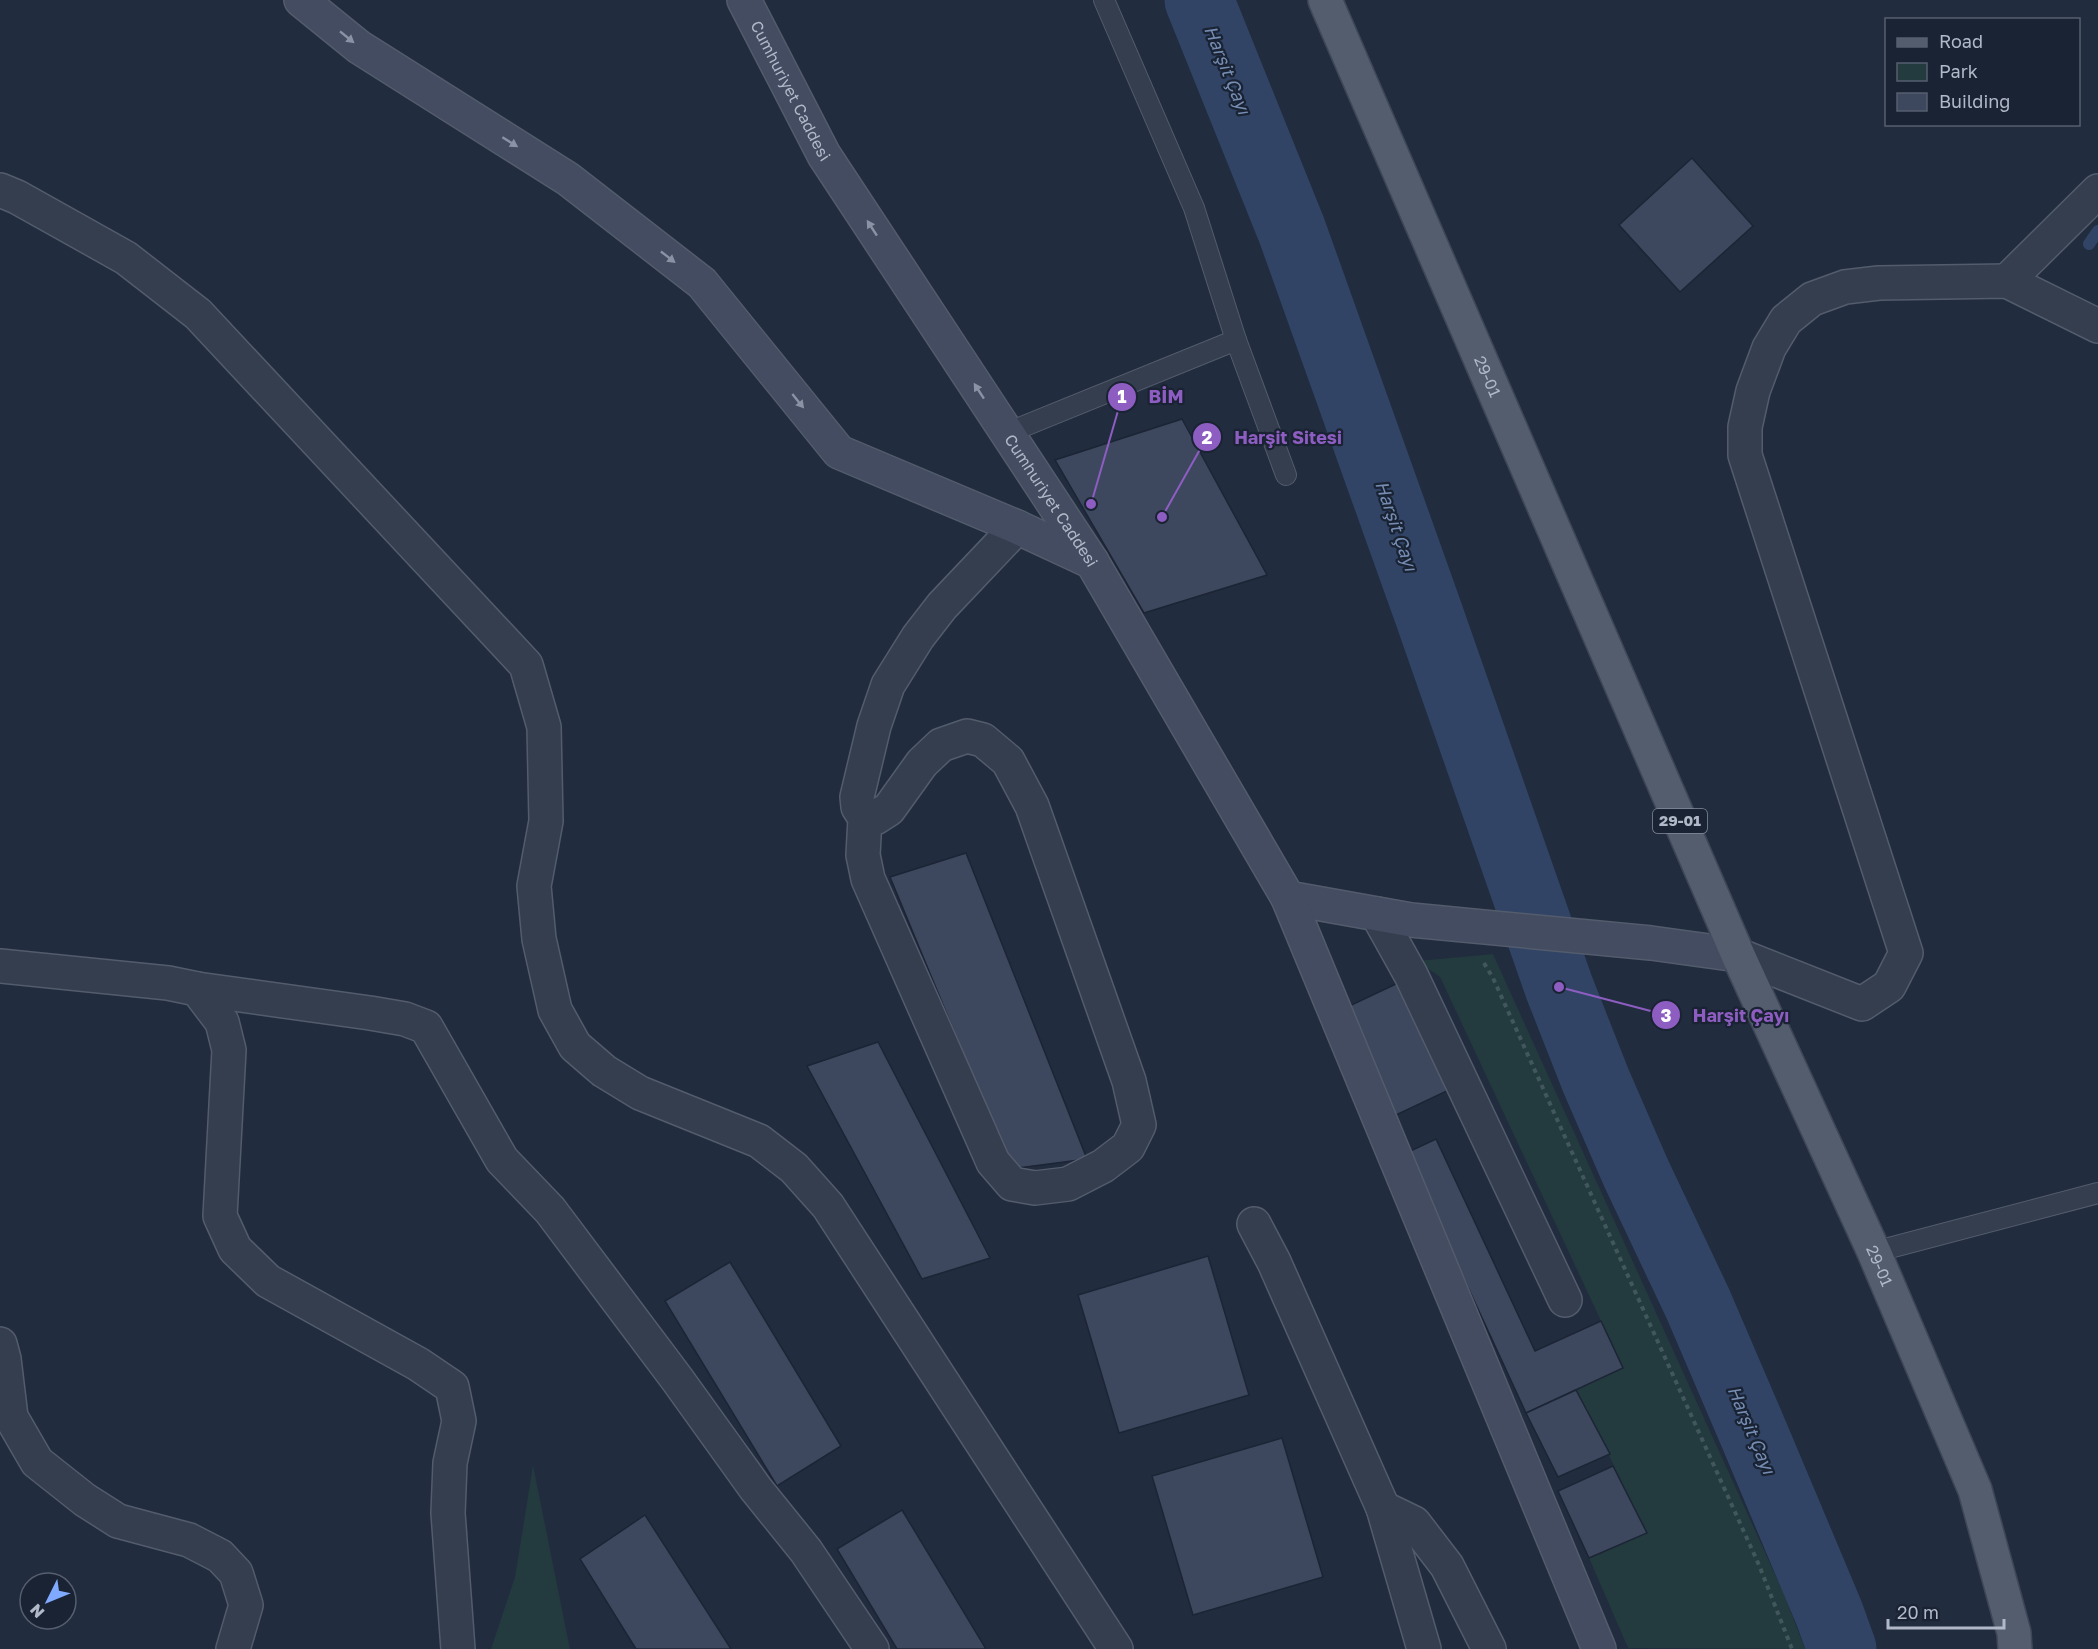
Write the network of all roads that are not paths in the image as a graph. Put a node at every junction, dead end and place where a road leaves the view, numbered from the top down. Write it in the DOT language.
graph roads {
  1 [pos="301,0"];
  2 [pos="744,0"];
  3 [pos="1104,0"];
  4 [pos="1325,0"];
  5 [pos="0,190"];
  6 [pos="2098,191"];
  7 [pos="2007,280"];
  8 [pos="2098,326"];
  9 [pos="1236,340"];
  10 [pos="1007,433"];
  11 [pos="1286,475"];
  12 [pos="1017,527"];
  13 [pos="1092,562"];
  14 [pos="864,818"];
  15 [pos="1288,898"];
  16 [pos="1377,914"];
  17 [pos="1738,955"];
  18 [pos="0,966"];
  19 [pos="197,989"];
  20 [pos="2098,1193"];
  21 [pos="1254,1224"];
  22 [pos="1874,1252"];
  23 [pos="1565,1300"];
  24 [pos="0,1344"];
  25 [pos="1383,1508"];
  26 [pos="233,1649"];
  27 [pos="458,1649"];
  28 [pos="872,1649"];
  29 [pos="1116,1649"];
  30 [pos="1424,1649"];
  31 [pos="1489,1649"];
  32 [pos="1599,1649"];
  33 [pos="2015,1649"];
  1 -- 12 [label="main road, one-way"];
  10 -- 2 [label="main road, Cumhuriyet Caddesi, one-way"];
  3 -- 9 [label="lane"];
  4 -- 17 [label="main road, 29-01 / 29-01"];
  5 -- 29 [label="street"];
  6 -- 7 [label="street"];
  7 -- 8 [label="street"];
  7 -- 17 [label="street"];
  9 -- 10 [label="lane"];
  9 -- 11 [label="lane"];
  10 -- 13 [label="main road, Cumhuriyet Caddesi"];
  12 -- 13 [label="main road"];
  12 -- 14 [label="street"];
  13 -- 15 [label="main road, Cumhuriyet Caddesi"];
  14 -- 14 [label="street"];
  15 -- 16 [label="main road"];
  15 -- 32 [label="main road, Cumhuriyet Caddesi"];
  16 -- 17 [label="main road"];
  16 -- 23 [label="street"];
  17 -- 22 [label="main road, 29-01 / 29-01"];
  18 -- 19 [label="street"];
  19 -- 27 [label="street"];
  19 -- 28 [label="street"];
  20 -- 22 [label="lane"];
  21 -- 25 [label="street"];
  22 -- 33 [label="main road, 29-01 / 29-01"];
  24 -- 26 [label="street"];
  25 -- 30 [label="street"];
  25 -- 31 [label="street"];
}
